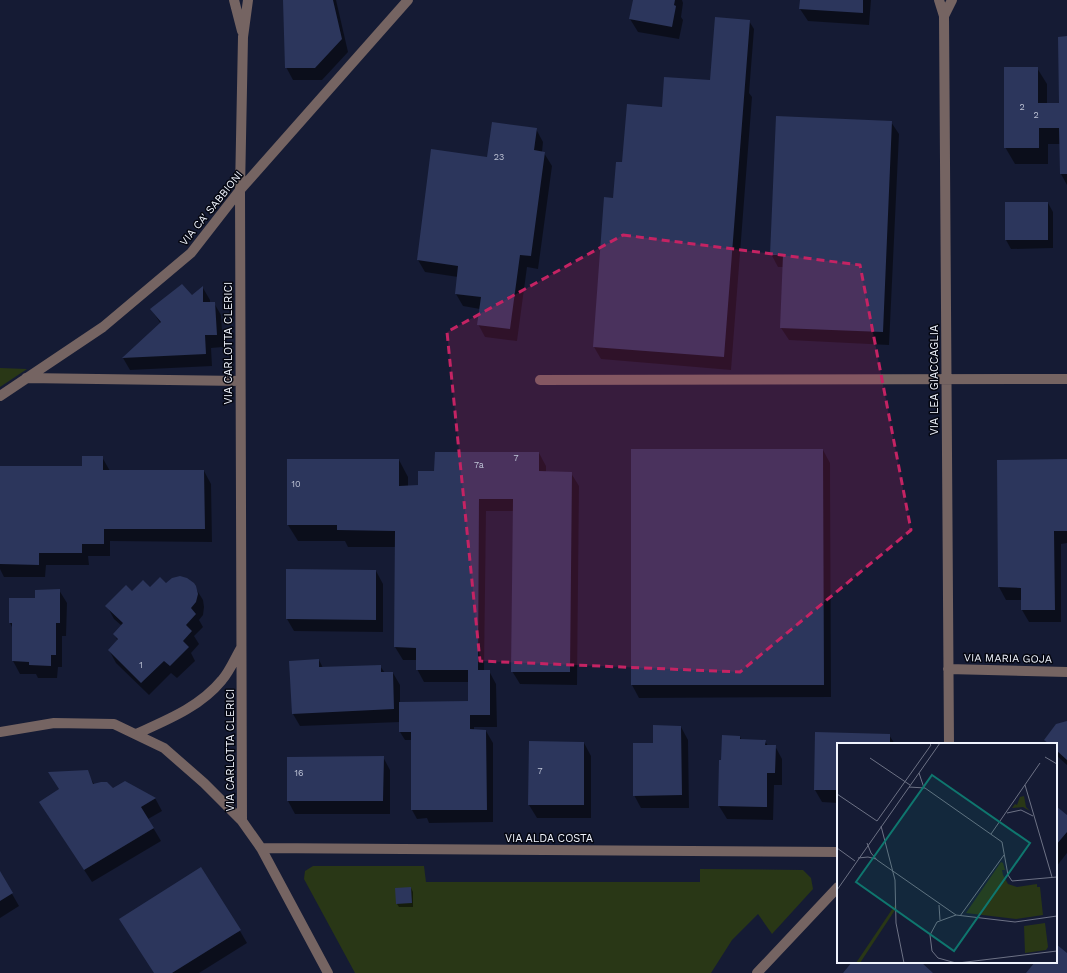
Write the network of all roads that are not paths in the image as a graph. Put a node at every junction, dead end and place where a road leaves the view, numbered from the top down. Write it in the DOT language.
graph roads {
  1 [pos="234,0"];
  2 [pos="248,0"];
  3 [pos="408,0"];
  4 [pos="939,0"];
  5 [pos="952,0"];
  6 [pos="944,16"];
  7 [pos="243,37"];
  8 [pos="240,190"];
  9 [pos="26,378"];
  10 [pos="946,379"];
  11 [pos="1067,379"];
  12 [pos="540,380"];
  13 [pos="240,381"];
  14 [pos="0,396"];
  15 [pos="241,648"];
  16 [pos="948,669"];
  17 [pos="1067,672"];
  18 [pos="0,732"];
  19 [pos="136,734"];
  20 [pos="949,743"];
  21 [pos="242,821"];
  22 [pos="261,848"];
  23 [pos="837,852"];
  24 [pos="837,888"];
  25 [pos="328,973"];
  26 [pos="756,973"];
  1 -- 7 [label="street, VIA CARLOTTA CLERICI"];
  2 -- 7 [label="street, VIA CARLOTTA CLERICI"];
  3 -- 8 [label="street, VIA CA' SABBIONI"];
  4 -- 6 [label="street, VIA LEA GIACCAGLIA"];
  5 -- 6 [label="street, VIA LEA GIACCAGLIA"];
  6 -- 10 [label="street, VIA LEA GIACCAGLIA"];
  7 -- 8 [label="street, VIA CARLOTTA CLERICI"];
  8 -- 9 [label="street, VIA CA' SABBIONI"];
  8 -- 13 [label="street, VIA CARLOTTA CLERICI"];
  9 -- 13 [label="street"];
  9 -- 14 [label="street, VIA CA' SABBIONI"];
  10 -- 11 [label="street"];
  10 -- 12 [label="street"];
  10 -- 16 [label="street, VIA LEA GIACCAGLIA"];
  13 -- 15 [label="street, VIA CARLOTTA CLERICI"];
  15 -- 19 [label="street, VIA CARLOTTA CLERICI"];
  15 -- 21 [label="street, VIA CARLOTTA CLERICI"];
  16 -- 17 [label="street, VIA MARIA GOJA"];
  16 -- 20 [label="street, VIA LEA GIACCAGLIA"];
  18 -- 19 [label="street"];
  19 -- 21 [label="street"];
  21 -- 22 [label="street, VIA CARLOTTA CLERICI"];
  22 -- 23 [label="street, VIA ALDA COSTA"];
  22 -- 25 [label="street, VIA CARLOTTA CLERICI"];
  24 -- 26 [label="street"];
}
